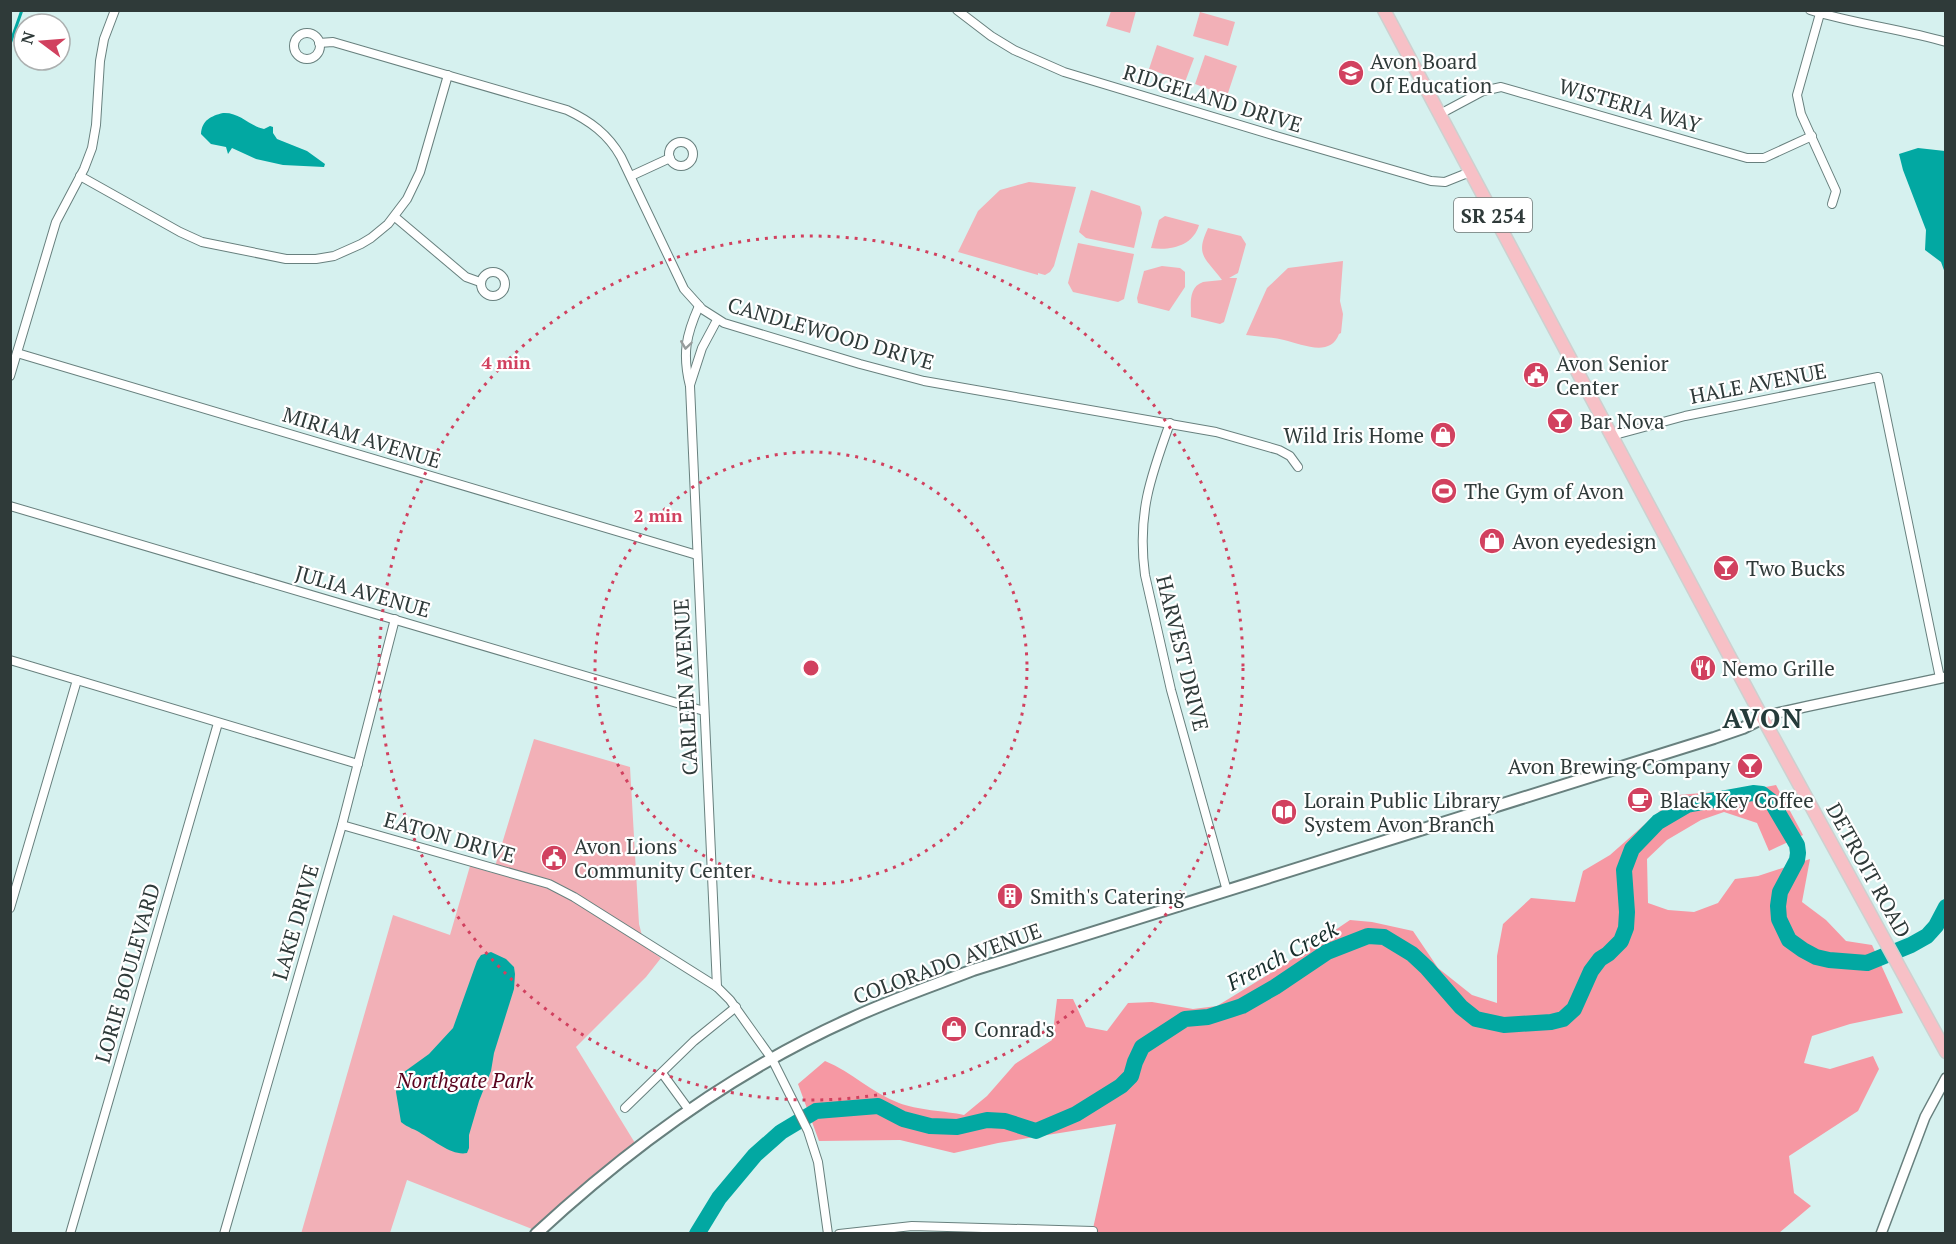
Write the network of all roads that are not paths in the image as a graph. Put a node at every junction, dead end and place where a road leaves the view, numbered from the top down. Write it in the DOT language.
graph roads {
  1 [pos="115,10"];
  2 [pos="957,10"];
  3 [pos="1384,10"];
  4 [pos="1810,10"];
  5 [pos="1820,12"];
  6 [pos="1946,42"];
  7 [pos="320,44"];
  8 [pos="448,75"];
  9 [pos="1440,114"];
  10 [pos="1812,136"];
  11 [pos="670,158"];
  12 [pos="1470,171"];
  13 [pos="80,176"];
  14 [pos="631,176"];
  15 [pos="1832,204"];
  16 [pos="395,217"];
  17 [pos="480,282"];
  18 [pos="699,306"];
  19 [pos="717,320"];
  20 [pos="17,353"];
  21 [pos="10,376"];
  22 [pos="690,386"];
  23 [pos="1170,423"];
  24 [pos="1611,436"];
  25 [pos="1298,467"];
  26 [pos="10,506"];
  27 [pos="697,555"];
  28 [pos="395,619"];
  29 [pos="10,660"];
  30 [pos="1943,677"];
  31 [pos="77,680"];
  32 [pos="704,711"];
  33 [pos="1763,718"];
  34 [pos="218,723"];
  35 [pos="358,764"];
  36 [pos="342,825"];
  37 [pos="1227,891"];
  38 [pos="10,908"];
  39 [pos="717,987"];
  40 [pos="736,1007"];
  41 [pos="1946,1052"];
  42 [pos="772,1059"];
  43 [pos="662,1073"];
  44 [pos="1946,1078"];
  45 [pos="625,1108"];
  46 [pos="689,1110"];
  47 [pos="1003,1231"];
  48 [pos="1093,1231"];
  49 [pos="70,1233"];
  50 [pos="224,1233"];
  51 [pos="537,1233"];
  52 [pos="828,1233"];
  53 [pos="839,1233"];
  54 [pos="1881,1233"];
  1 -- 13 [label="street"];
  2 -- 12 [label="street, RIDGELAND DRIVE"];
  3 -- 9 [label="main road, DETROIT ROAD / SR 254"];
  4 -- 5 [label="street"];
  5 -- 6 [label="street"];
  5 -- 10 [label="street"];
  7 -- 8 [label="street, CANDLEWOOD DRIVE"];
  8 -- 14 [label="street, CANDLEWOOD DRIVE"];
  8 -- 16 [label="street"];
  9 -- 10 [label="street, WISTERIA WAY"];
  9 -- 12 [label="main road, DETROIT ROAD / SR 254"];
  10 -- 15 [label="street"];
  11 -- 14 [label="street"];
  12 -- 24 [label="main road, DETROIT ROAD / SR 254"];
  13 -- 16 [label="street"];
  13 -- 20 [label="street"];
  14 -- 18 [label="street, CANDLEWOOD DRIVE"];
  16 -- 17 [label="street"];
  18 -- 19 [label="street, CANDLEWOOD DRIVE"];
  18 -- 22 [label="street, CARLEEN AVENUE, one-way"];
  19 -- 22 [label="street, CARLEEN AVENUE"];
  19 -- 23 [label="street, CANDLEWOOD DRIVE"];
  20 -- 21 [label="street"];
  20 -- 27 [label="street, MIRIAM AVENUE"];
  22 -- 27 [label="street, CARLEEN AVENUE"];
  23 -- 25 [label="street, CANDLEWOOD DRIVE"];
  23 -- 37 [label="street, HARVEST DRIVE"];
  24 -- 30 [label="street, HALE AVENUE"];
  24 -- 33 [label="main road, DETROIT ROAD / SR 254"];
  26 -- 28 [label="street, JULIA AVENUE"];
  27 -- 32 [label="street, CARLEEN AVENUE"];
  28 -- 32 [label="street, JULIA AVENUE"];
  28 -- 35 [label="street, LAKE DRIVE"];
  29 -- 31 [label="street"];
  30 -- 33 [label="street"];
  31 -- 34 [label="street"];
  31 -- 38 [label="street"];
  32 -- 39 [label="street, CARLEEN AVENUE"];
  33 -- 37 [label="main road, COLORADO AVENUE"];
  33 -- 41 [label="main road, DETROIT ROAD / SR 254"];
  34 -- 35 [label="street"];
  34 -- 49 [label="street, LORIE BOULEVARD"];
  35 -- 36 [label="street, LAKE DRIVE"];
  36 -- 39 [label="street, EATON DRIVE"];
  36 -- 50 [label="street, LAKE DRIVE"];
  37 -- 42 [label="main road, COLORADO AVENUE"];
  39 -- 40 [label="street, EATON DRIVE"];
  40 -- 42 [label="street, EATON DRIVE"];
  40 -- 43 [label="street"];
  42 -- 46 [label="main road, COLORADO AVENUE"];
  42 -- 52 [label="street, EATON DRIVE"];
  43 -- 45 [label="street"];
  43 -- 46 [label="street"];
  44 -- 54 [label="street"];
  46 -- 51 [label="main road, COLORADO AVENUE"];
  47 -- 48 [label="street"];
  47 -- 53 [label="street"];
}
